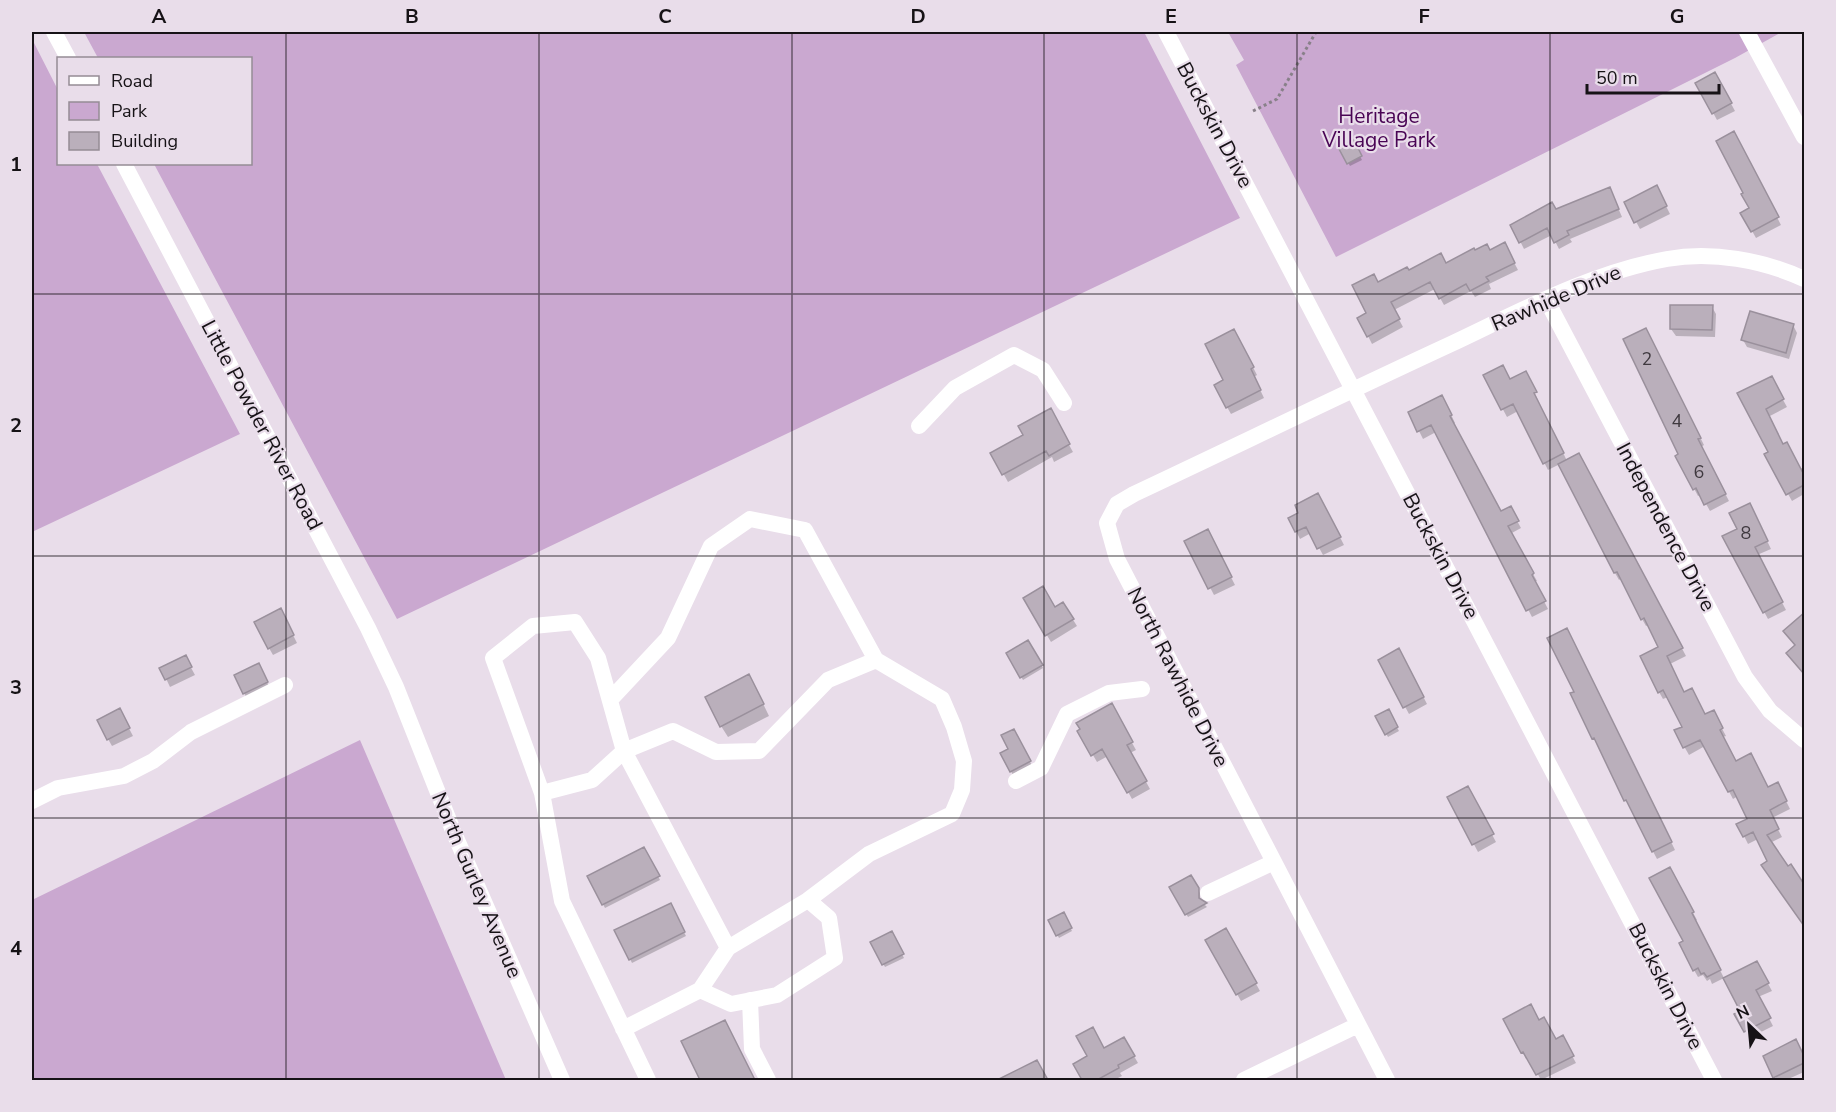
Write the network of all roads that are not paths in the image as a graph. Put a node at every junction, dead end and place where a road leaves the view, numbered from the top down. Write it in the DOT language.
graph roads {
  1 [pos="54,32"];
  2 [pos="1166,32"];
  3 [pos="1747,32"];
  4 [pos="67,57"];
  5 [pos="1802,127"];
  6 [pos="125,165"];
  7 [pos="1804,279"];
  8 [pos="1546,299"];
  9 [pos="1353,389"];
  10 [pos="1064,403"];
  11 [pos="919,426"];
  12 [pos="876,660"];
  13 [pos="285,685"];
  14 [pos="396,687"];
  15 [pos="1142,689"];
  16 [pos="610,700"];
  17 [pos="1804,740"];
  18 [pos="624,751"];
  19 [pos="1016,781"];
  20 [pos="543,793"];
  21 [pos="32,801"];
  22 [pos="1274,862"];
  23 [pos="1208,893"];
  24 [pos="808,900"];
  25 [pos="728,948"];
  26 [pos="700,990"];
  27 [pos="750,1000"];
  28 [pos="1358,1025"];
  29 [pos="623,1029"];
  30 [pos="562,1080"];
  31 [pos="648,1080"];
  32 [pos="768,1080"];
  33 [pos="1244,1080"];
  34 [pos="1387,1080"];
  35 [pos="1714,1080"];
  1 -- 4 [label="street"];
  2 -- 9 [label="street, Buckskin Drive"];
  3 -- 5 [label="street"];
  6 -- 14 [label="street, Little Powder River Road"];
  7 -- 8 [label="street, Rawhide Drive"];
  8 -- 9 [label="street, Rawhide Drive"];
  8 -- 17 [label="street, Independence Drive"];
  9 -- 22 [label="street, North Rawhide Drive"];
  9 -- 35 [label="street, Buckskin Drive"];
  10 -- 11 [label="street"];
  12 -- 16 [label="street"];
  12 -- 18 [label="street"];
  12 -- 24 [label="street"];
  13 -- 21 [label="street"];
  14 -- 30 [label="street, North Gurley Avenue"];
  15 -- 19 [label="street"];
  16 -- 18 [label="street"];
  16 -- 20 [label="street"];
  18 -- 20 [label="street"];
  18 -- 25 [label="street"];
  20 -- 29 [label="street"];
  22 -- 23 [label="street"];
  22 -- 28 [label="street, North Rawhide Drive"];
  24 -- 25 [label="street"];
  24 -- 27 [label="street"];
  25 -- 26 [label="street"];
  26 -- 27 [label="street"];
  26 -- 29 [label="street"];
  27 -- 32 [label="street"];
  28 -- 33 [label="street"];
  28 -- 34 [label="street, North Rawhide Drive"];
  29 -- 31 [label="street"];
}
